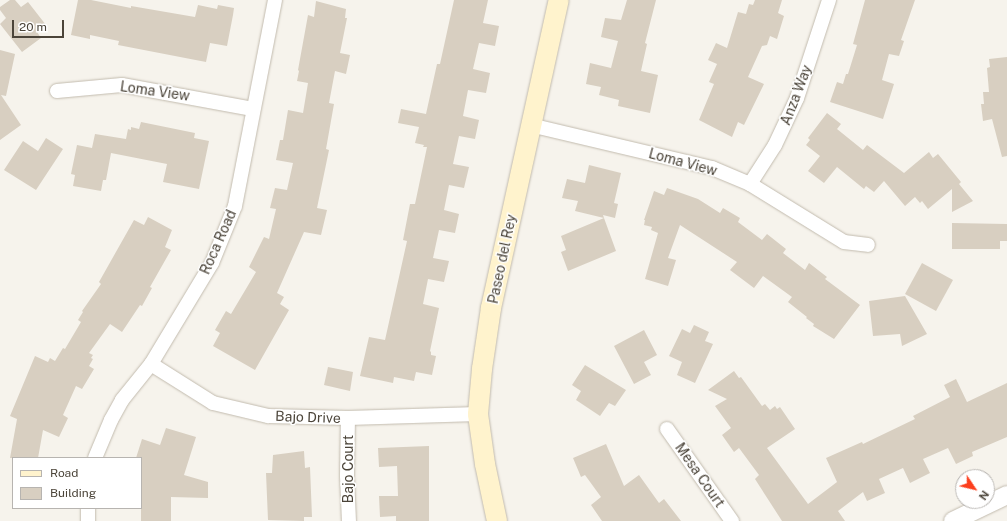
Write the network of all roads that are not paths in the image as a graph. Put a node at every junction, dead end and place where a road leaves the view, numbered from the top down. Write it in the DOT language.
graph roads {
  1 [pos="275,0"];
  2 [pos="559,0"];
  3 [pos="830,0"];
  4 [pos="56,91"];
  5 [pos="253,108"];
  6 [pos="530,126"];
  7 [pos="750,184"];
  8 [pos="868,245"];
  9 [pos="150,364"];
  10 [pos="478,414"];
  11 [pos="348,418"];
  12 [pos="667,429"];
  13 [pos="95,457"];
  14 [pos="1007,495"];
  15 [pos="88,509"];
  16 [pos="88,521"];
  17 [pos="349,521"];
  18 [pos="497,521"];
  19 [pos="732,521"];
  20 [pos="953,521"];
  1 -- 5 [label="street, Roca Road"];
  2 -- 6 [label="main road, Paseo del Rey"];
  3 -- 7 [label="street, Anza Way"];
  4 -- 5 [label="street, Loma View"];
  5 -- 9 [label="street, Roca Road"];
  6 -- 7 [label="street, Loma View"];
  6 -- 10 [label="main road, Paseo del Rey"];
  7 -- 8 [label="street, Loma View"];
  9 -- 11 [label="street, Bajo Drive"];
  9 -- 13 [label="street, Roca Road"];
  10 -- 11 [label="street, Bajo Drive"];
  10 -- 18 [label="main road, Paseo del Rey"];
  11 -- 17 [label="street, Bajo Court"];
  12 -- 19 [label="street, Mesa Court"];
  14 -- 20 [label="street"];
  15 -- 16 [label="street"];
}
